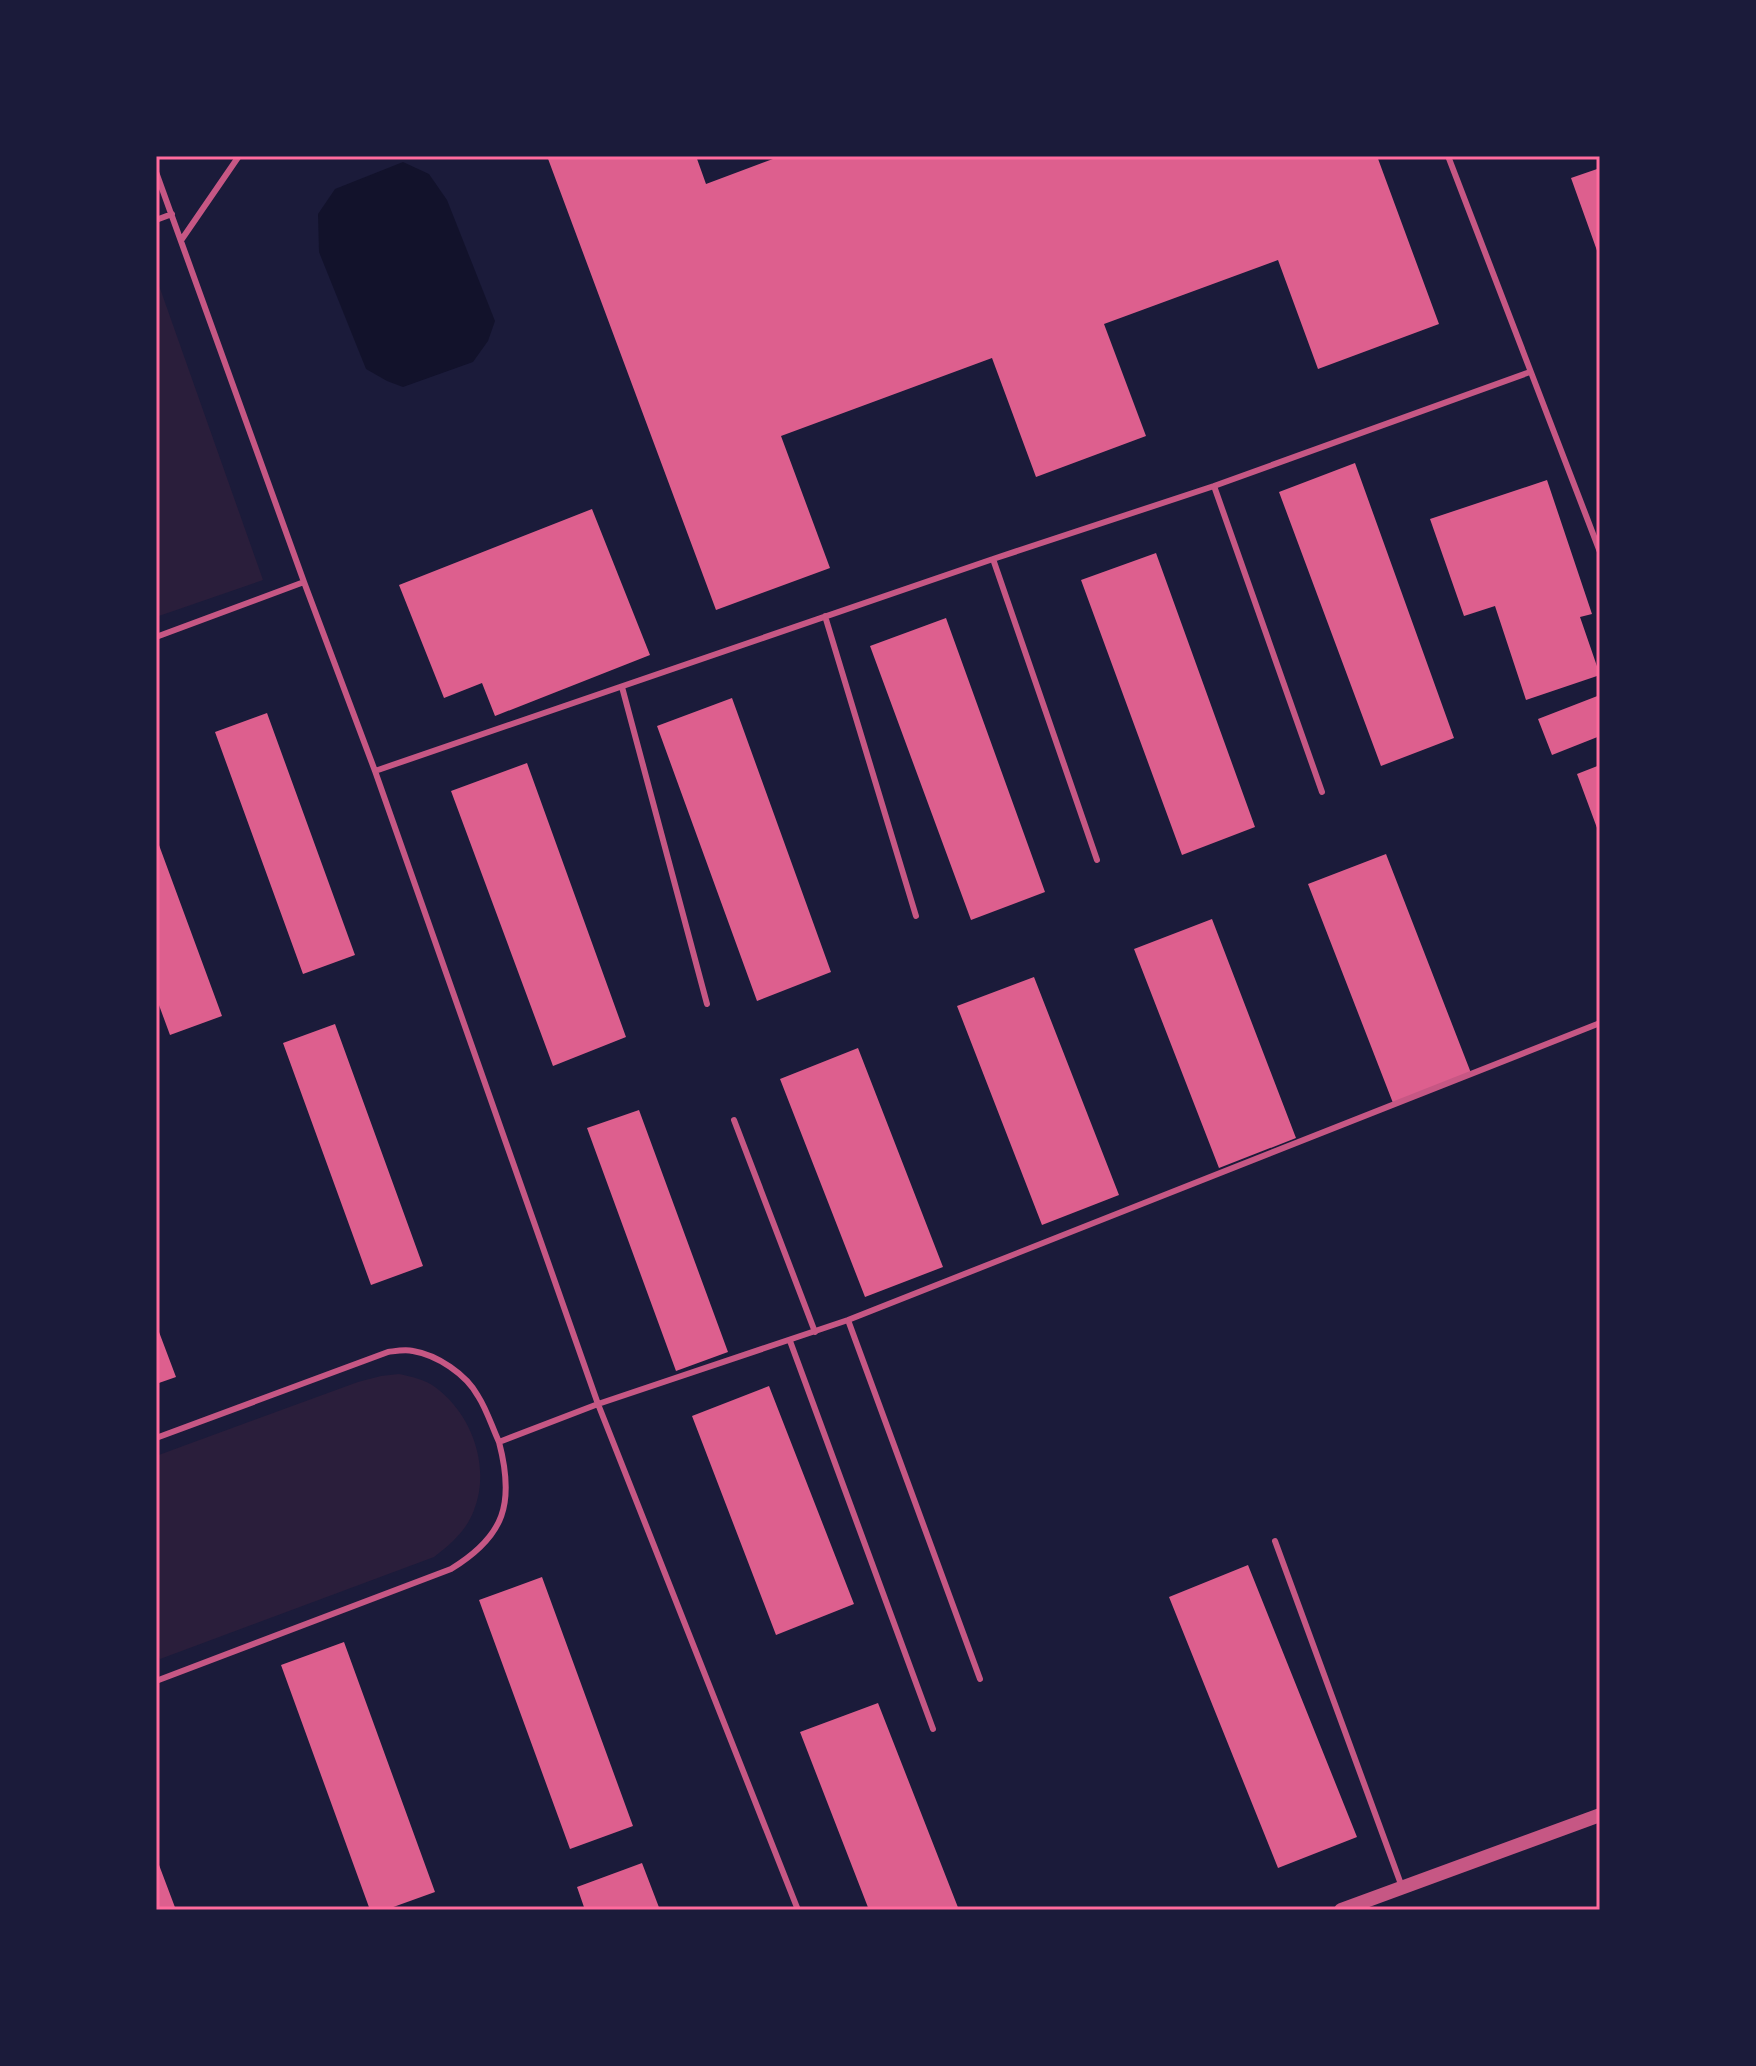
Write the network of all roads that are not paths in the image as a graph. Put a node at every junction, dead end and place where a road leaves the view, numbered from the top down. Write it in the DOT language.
graph roads {
  1 [pos="239,156"];
  2 [pos="1448,156"];
  3 [pos="156,172"];
  4 [pos="172,214"];
  5 [pos="156,220"];
  6 [pos="182,239"];
  7 [pos="1530,372"];
  8 [pos="1214,486"];
  9 [pos="1600,552"];
  10 [pos="993,559"];
  11 [pos="304,582"];
  12 [pos="825,616"];
  13 [pos="156,637"];
  14 [pos="622,687"];
  15 [pos="375,771"];
  16 [pos="1322,792"];
  17 [pos="1097,860"];
  18 [pos="916,916"];
  19 [pos="707,1004"];
  20 [pos="1600,1023"];
  21 [pos="734,1120"];
  22 [pos="848,1320"];
  23 [pos="815,1332"];
  24 [pos="790,1341"];
  25 [pos="598,1404"];
  26 [pos="156,1438"];
  27 [pos="499,1442"];
  28 [pos="1275,1541"];
  29 [pos="980,1679"];
  30 [pos="156,1681"];
  31 [pos="933,1729"];
  32 [pos="1600,1815"];
  33 [pos="1402,1887"];
  34 [pos="798,1910"];
  35 [pos="1341,1910"];
  1 -- 6 [label="lane"];
  2 -- 7 [label="lane"];
  3 -- 4 [label="lane"];
  4 -- 5 [label="lane"];
  4 -- 6 [label="lane"];
  6 -- 11 [label="lane"];
  7 -- 8 [label="lane"];
  7 -- 9 [label="lane"];
  8 -- 10 [label="lane"];
  8 -- 16 [label="lane"];
  10 -- 12 [label="lane"];
  10 -- 17 [label="lane"];
  11 -- 13 [label="lane"];
  11 -- 15 [label="lane"];
  12 -- 14 [label="lane"];
  12 -- 18 [label="lane"];
  14 -- 15 [label="lane"];
  14 -- 19 [label="lane"];
  15 -- 25 [label="lane"];
  20 -- 22 [label="lane"];
  21 -- 23 [label="lane"];
  22 -- 23 [label="lane"];
  22 -- 29 [label="lane"];
  23 -- 24 [label="lane"];
  24 -- 25 [label="lane"];
  24 -- 31 [label="lane"];
  25 -- 27 [label="lane"];
  25 -- 34 [label="lane"];
  26 -- 27 [label="lane"];
  27 -- 30 [label="lane"];
  28 -- 33 [label="lane"];
  32 -- 33 [label="street"];
  33 -- 35 [label="street"];
}
